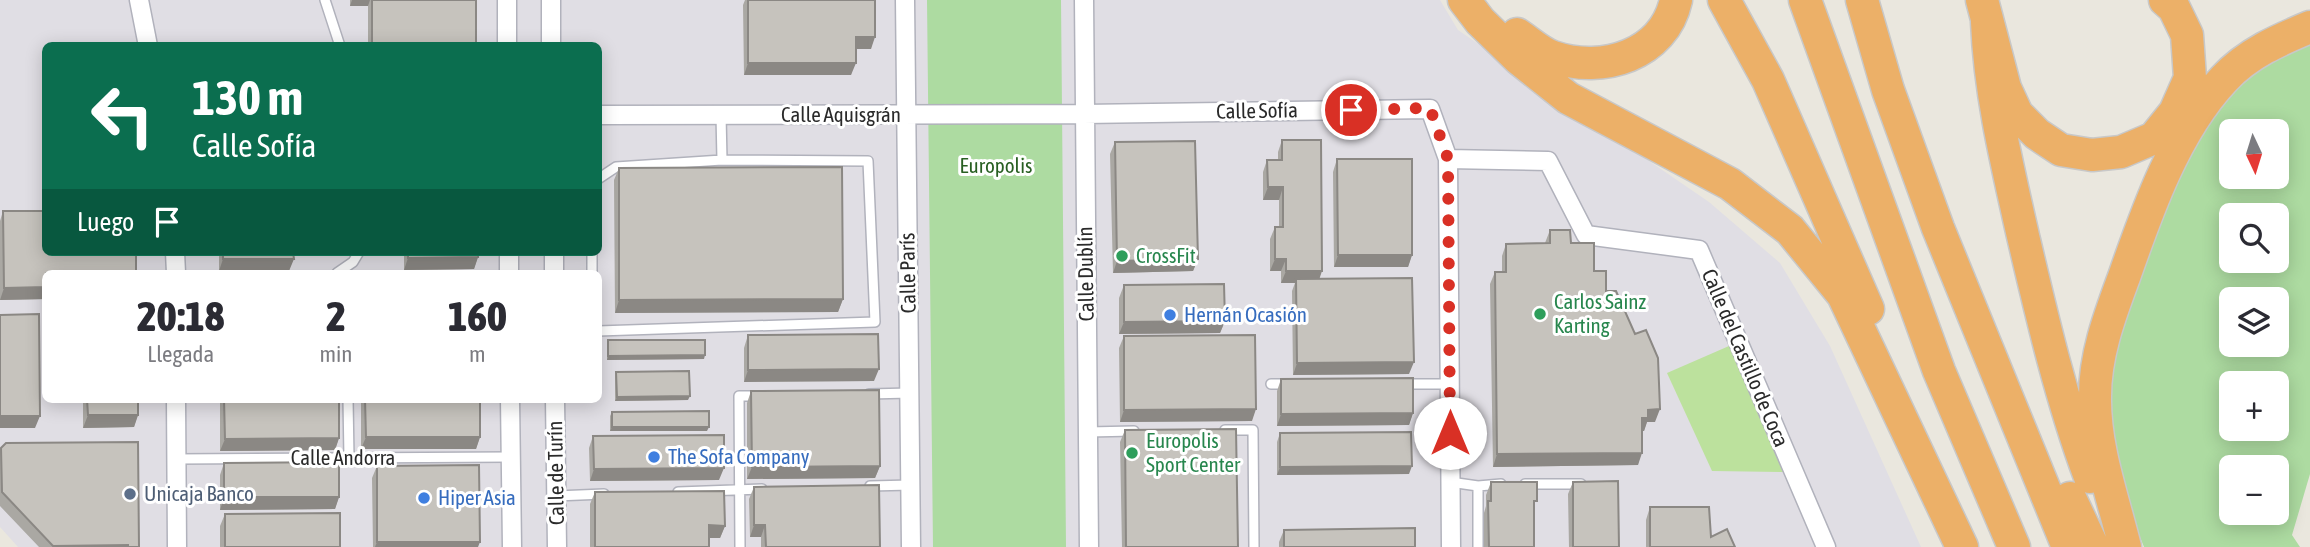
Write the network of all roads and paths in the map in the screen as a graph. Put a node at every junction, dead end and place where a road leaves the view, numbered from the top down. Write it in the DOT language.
graph roads {
  1 [pos="139,0"];
  2 [pos="325,0"];
  3 [pos="507,0"];
  4 [pos="551,0"];
  5 [pos="905,0"];
  6 [pos="1084,0"];
  7 [pos="1464,0"];
  8 [pos="1486,0"];
  9 [pos="1676,0"];
  10 [pos="1724,0"];
  11 [pos="1805,0"];
  12 [pos="2165,0"];
  13 [pos="1984,11"];
  14 [pos="1867,14"];
  15 [pos="2310,27"];
  16 [pos="147,42"];
  17 [pos="339,42"];
  18 [pos="507,42"];
  19 [pos="551,42"];
  20 [pos="905,114"];
  21 [pos="1084,114"];
  22 [pos="721,115"];
  23 [pos="602,116"];
  24 [pos="1448,159"];
  25 [pos="722,160"];
  26 [pos="602,176"];
  27 [pos="357,256"];
  28 [pos="341,270"];
  29 [pos="602,331"];
  30 [pos="1270,384"];
  31 [pos="1298,384"];
  32 [pos="1394,384"];
  33 [pos="1450,384"];
  34 [pos="910,393"];
  35 [pos="857,394"];
  36 [pos="765,396"];
  37 [pos="176,403"];
  38 [pos="348,403"];
  39 [pos="510,403"];
  40 [pos="555,403"];
  41 [pos="1957,416"];
  42 [pos="1212,430"];
  43 [pos="1143,431"];
  44 [pos="1088,432"];
  45 [pos="511,457"];
  46 [pos="349,458"];
  47 [pos="176,459"];
  48 [pos="1450,482"];
  49 [pos="1596,484"];
  50 [pos="911,485"];
  51 [pos="858,486"];
  52 [pos="1478,486"];
  53 [pos="779,489"];
  54 [pos="739,490"];
  55 [pos="674,492"];
  56 [pos="609,494"];
  57 [pos="556,496"];
  58 [pos="177,547"];
  59 [pos="512,547"];
  60 [pos="557,547"];
  61 [pos="740,547"];
  62 [pos="911,547"];
  63 [pos="1089,547"];
  64 [pos="1254,547"];
  65 [pos="1451,547"];
  66 [pos="1478,547"];
  67 [pos="1826,547"];
  68 [pos="1964,547"];
  69 [pos="2002,547"];
  70 [pos="2014,547"];
  71 [pos="2068,547"];
  72 [pos="2093,547"];
  73 [pos="2123,547"];
  1 -- 16 [label="street"];
  2 -- 17 [label="lane"];
  3 -- 18 [label="street"];
  4 -- 19 [label="street"];
  5 -- 20 [label="street, Calle París"];
  6 -- 21 [label="street, Calle Dublín"];
  7 -- 68 [label="highway"];
  8 -- 9 [label="highway"];
  10 -- 68 [label="highway"];
  11 -- 41 [label="highway"];
  12 -- 13 [label="highway"];
  13 -- 73 [label="highway"];
  14 -- 71 [label="highway"];
  14 -- 72 [label="highway"];
  15 -- 73 [label="highway"];
  20 -- 21 [label="street, Calle Aquisgrán"];
  20 -- 22 [label="street, Calle Aquisgrán"];
  20 -- 34 [label="street, Calle París"];
  21 -- 24 [label="street, Calle Sofía"];
  21 -- 44 [label="street, Calle Dublín"];
  22 -- 23 [label="street, Calle Aquisgrán"];
  22 -- 25 [label="lane"];
  24 -- 33 [label="street"];
  24 -- 67 [label="street, Calle del Castillo de Coca"];
  25 -- 26 [label="lane"];
  25 -- 29 [label="lane"];
  27 -- 28 [label="lane"];
  30 -- 31 [label="lane"];
  32 -- 33 [label="lane"];
  33 -- 48 [label="street"];
  34 -- 35 [label="lane"];
  34 -- 50 [label="street, Calle París"];
  36 -- 54 [label="lane"];
  37 -- 47 [label="street"];
  38 -- 46 [label="lane"];
  39 -- 45 [label="street"];
  40 -- 57 [label="street, Calle de Turín"];
  41 -- 69 [label="highway"];
  41 -- 70 [label="highway"];
  42 -- 64 [label="lane"];
  43 -- 44 [label="lane"];
  44 -- 63 [label="street, Calle Dublín"];
  45 -- 46 [label="lane, Calle Andorra"];
  45 -- 59 [label="street"];
  46 -- 47 [label="lane, Calle Andorra"];
  47 -- 58 [label="street"];
  48 -- 52 [label="lane"];
  48 -- 65 [label="street"];
  49 -- 52 [label="lane"];
  50 -- 51 [label="lane"];
  50 -- 62 [label="street, Calle París"];
  52 -- 66 [label="lane"];
  53 -- 54 [label="lane"];
  54 -- 55 [label="lane"];
  54 -- 61 [label="lane"];
  56 -- 57 [label="lane"];
  57 -- 60 [label="street, Calle de Turín"];
}
